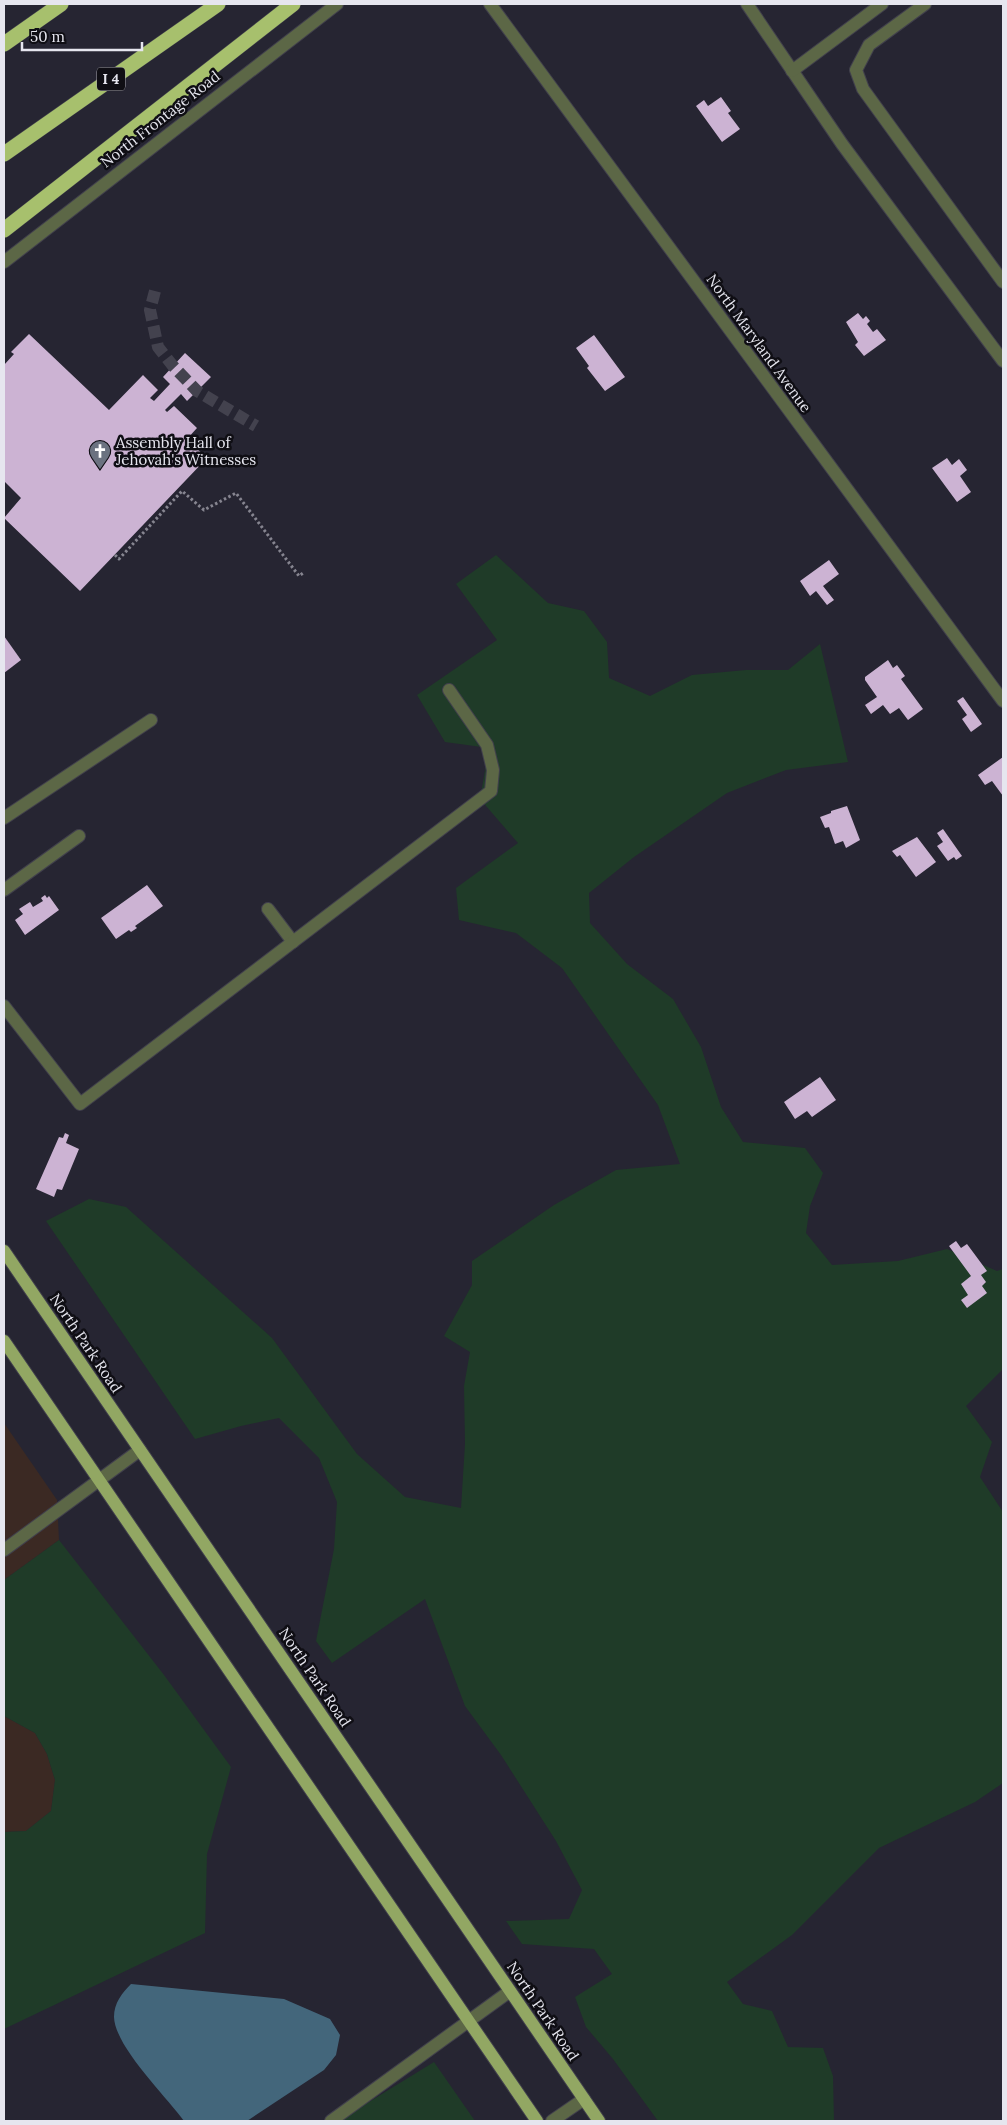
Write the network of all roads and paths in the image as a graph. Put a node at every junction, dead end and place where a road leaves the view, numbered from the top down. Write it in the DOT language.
graph roads {
  1 [pos="61,4"];
  2 [pos="218,4"];
  3 [pos="293,4"];
  4 [pos="337,4"];
  5 [pos="490,4"];
  6 [pos="749,4"];
  7 [pos="882,4"];
  8 [pos="925,4"];
  9 [pos="4,44"];
  10 [pos="792,71"];
  11 [pos="4,154"];
  12 [pos="4,230"];
  13 [pos="4,262"];
  14 [pos="1003,282"];
  15 [pos="1003,361"];
  16 [pos="114,555"];
  17 [pos="303,573"];
  18 [pos="449,690"];
  19 [pos="1003,701"];
  20 [pos="151,720"];
  21 [pos="4,818"];
  22 [pos="80,836"];
  23 [pos="4,890"];
  24 [pos="268,909"];
  25 [pos="293,942"];
  26 [pos="4,1006"];
  27 [pos="4,1251"];
  28 [pos="4,1341"];
  29 [pos="140,1450"];
  30 [pos="99,1482"];
  31 [pos="4,1550"];
  32 [pos="510,1991"];
  33 [pos="469,2022"];
  34 [pos="584,2099"];
  35 [pos="331,2121"];
  36 [pos="537,2121"];
  37 [pos="552,2121"];
  38 [pos="599,2121"];
  1 -- 9 [label="highway"];
  2 -- 11 [label="highway, I 4"];
  3 -- 12 [label="highway"];
  4 -- 13 [label="street, North Frontage Road"];
  5 -- 19 [label="street, North Maryland Avenue"];
  6 -- 10 [label="street"];
  7 -- 10 [label="street"];
  8 -- 14 [label="street"];
  10 -- 15 [label="street"];
  16 -- 17 [label="path"];
  18 -- 25 [label="street"];
  20 -- 21 [label="street"];
  22 -- 23 [label="street"];
  24 -- 25 [label="street"];
  25 -- 26 [label="street"];
  27 -- 29 [label="main road, North Park Road"];
  28 -- 30 [label="main road"];
  29 -- 30 [label="street"];
  29 -- 32 [label="main road, North Park Road"];
  30 -- 31 [label="street"];
  30 -- 33 [label="main road"];
  32 -- 33 [label="street"];
  32 -- 34 [label="main road, North Park Road"];
  33 -- 35 [label="street"];
  33 -- 36 [label="main road"];
  34 -- 37 [label="street"];
  34 -- 38 [label="main road, North Park Road"];
}
